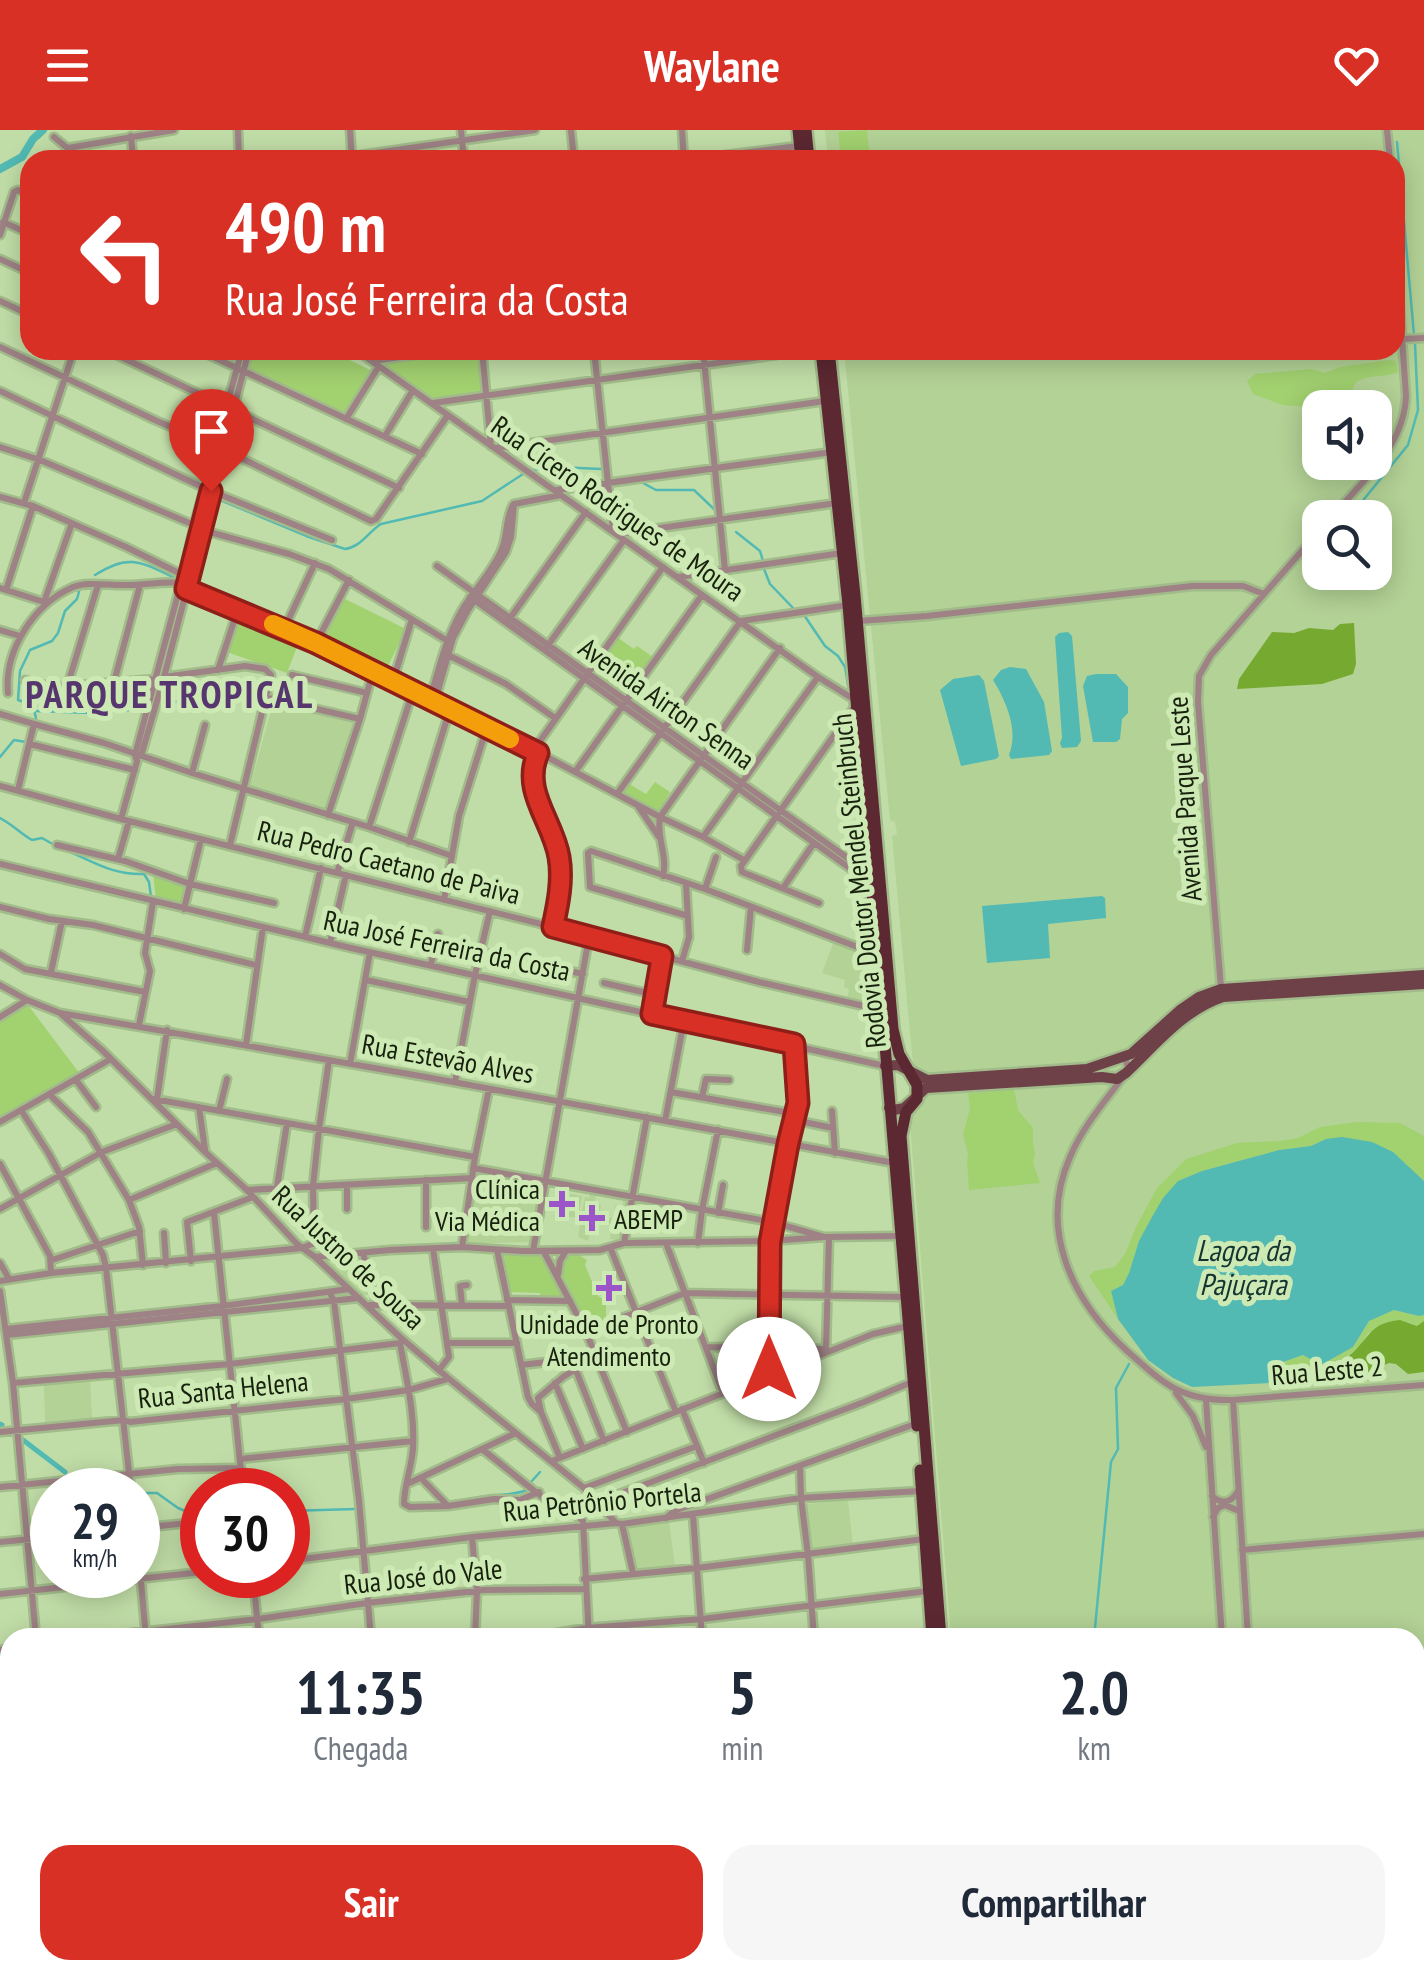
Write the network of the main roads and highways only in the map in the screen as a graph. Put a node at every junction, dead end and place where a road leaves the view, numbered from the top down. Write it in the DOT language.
graph roads {
  1 [pos="821,360"];
  2 [pos="830,360"];
  3 [pos="1424,975"];
  4 [pos="1424,984"];
  5 [pos="886,1066"];
  6 [pos="1101,1071"];
  7 [pos="911,1073"];
  8 [pos="916,1098"];
  9 [pos="889,1108"];
  10 [pos="931,1628"];
  11 [pos="940,1628"];
  1 -- 5 [label="highway, Rodovia Doutor Mendel Steinbruch"];
  2 -- 7 [label="highway, Rodovia Doutor Mendel Steinbruch"];
  3 -- 6 [label="main road"];
  4 -- 6 [label="main road"];
  5 -- 7 [label="main road"];
  5 -- 9 [label="highway, Rodovia Doutor Mendel Steinbruch"];
  6 -- 7 [label="main road"];
  6 -- 8 [label="main road"];
  7 -- 8 [label="highway, Rodovia Doutor Mendel Steinbruch"];
  8 -- 9 [label="main road"];
  8 -- 11 [label="highway, Rodovia Doutor Mendel Steinbruch"];
  9 -- 10 [label="highway, Rodovia Doutor Mendel Steinbruch"];
}
